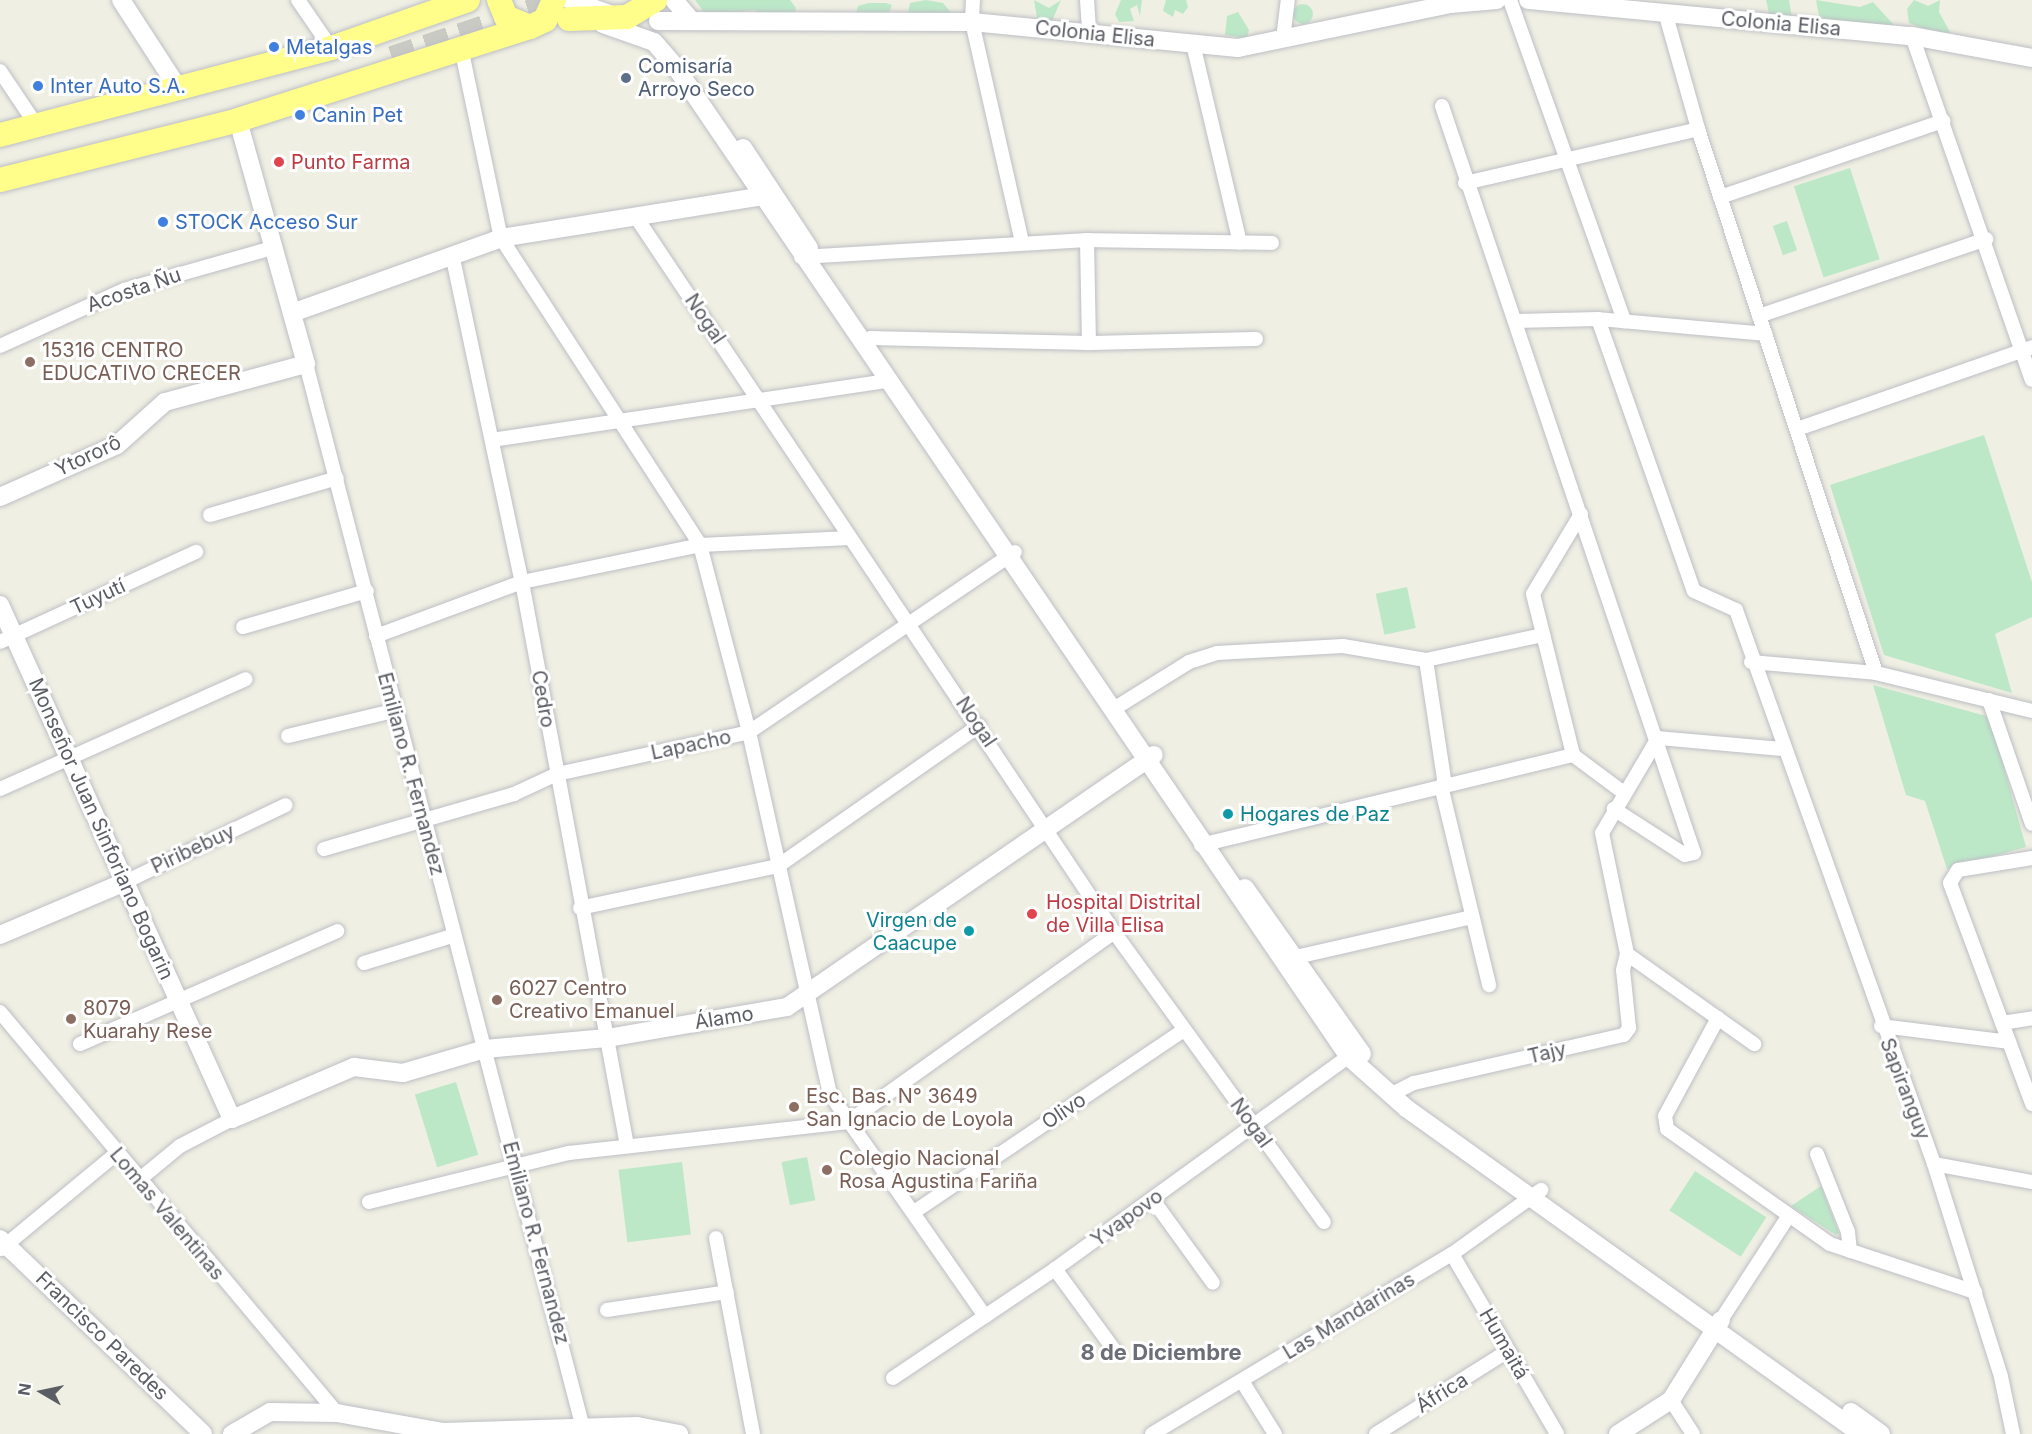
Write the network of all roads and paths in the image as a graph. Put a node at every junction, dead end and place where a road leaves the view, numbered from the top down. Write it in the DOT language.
graph roads {
  1 [pos="121,0"];
  2 [pos="298,0"];
  3 [pos="499,0"];
  4 [pos="674,0"];
  5 [pos="973,0"];
  6 [pos="1087,0"];
  7 [pos="1288,0"];
  8 [pos="1497,0"];
  9 [pos="1510,0"];
  10 [pos="1528,0"];
  11 [pos="463,2"];
  12 [pos="1414,6"];
  13 [pos="569,10"];
  14 [pos="1665,12"];
  15 [pos="657,14"];
  16 [pos="543,16"];
  17 [pos="689,18"];
  18 [pos="972,22"];
  19 [pos="1089,32"];
  20 [pos="1912,36"];
  21 [pos="1283,39"];
  22 [pos="1193,44"];
  23 [pos="331,48"];
  24 [pos="462,52"];
  25 [pos="2032,58"];
  26 [pos="0,70"];
  27 [pos="180,91"];
  28 [pos="1442,106"];
  29 [pos="238,120"];
  30 [pos="1943,121"];
  31 [pos="37,126"];
  32 [pos="1698,129"];
  33 [pos="0,135"];
  34 [pos="0,148"];
  35 [pos="1562,159"];
  36 [pos="0,165"];
  37 [pos="0,180"];
  38 [pos="1465,183"];
  39 [pos="767,195"];
  40 [pos="1720,197"];
  41 [pos="636,217"];
  42 [pos="501,237"];
  43 [pos="1986,239"];
  44 [pos="1087,240"];
  45 [pos="1022,242"];
  46 [pos="1240,243"];
  47 [pos="1272,243"];
  48 [pos="272,248"];
  49 [pos="452,254"];
  50 [pos="807,255"];
  51 [pos="292,314"];
  52 [pos="1759,316"];
  53 [pos="1598,319"];
  54 [pos="1515,321"];
  55 [pos="1624,321"];
  56 [pos="1765,334"];
  57 [pos="1256,339"];
  58 [pos="1089,344"];
  59 [pos="0,346"];
  60 [pos="2027,348"];
  61 [pos="873,349"];
  62 [pos="306,364"];
  63 [pos="2032,380"];
  64 [pos="886,381"];
  65 [pos="758,399"];
  66 [pos="619,419"];
  67 [pos="1797,429"];
  68 [pos="492,440"];
  69 [pos="337,478"];
  70 [pos="0,496"];
  71 [pos="1581,514"];
  72 [pos="210,516"];
  73 [pos="850,538"];
  74 [pos="700,545"];
  75 [pos="195,552"];
  76 [pos="1011,555"];
  77 [pos="522,582"];
  78 [pos="367,591"];
  79 [pos="0,604"];
  80 [pos="908,625"];
  81 [pos="243,627"];
  82 [pos="1542,634"];
  83 [pos="376,636"];
  84 [pos="7,639"];
  85 [pos="1426,660"];
  86 [pos="1751,662"];
  87 [pos="1876,673"];
  88 [pos="246,679"];
  89 [pos="1989,700"];
  90 [pos="1120,705"];
  91 [pos="393,711"];
  92 [pos="2032,711"];
  93 [pos="979,726"];
  94 [pos="749,732"];
  95 [pos="288,736"];
  96 [pos="1658,738"];
  97 [pos="1781,749"];
  98 [pos="1573,755"];
  99 [pos="69,757"];
  100 [pos="1150,759"];
  101 [pos="557,774"];
  102 [pos="1443,786"];
  103 [pos="0,789"];
  104 [pos="1624,793"];
  105 [pos="286,805"];
  106 [pos="1614,809"];
  107 [pos="426,821"];
  108 [pos="2032,824"];
  109 [pos="1048,832"];
  110 [pos="1207,843"];
  111 [pos="324,849"];
  112 [pos="2032,858"];
  113 [pos="778,866"];
  114 [pos="125,882"];
  115 [pos="580,908"];
  116 [pos="1472,917"];
  117 [pos="337,931"];
  118 [pos="1114,932"];
  119 [pos="0,935"];
  120 [pos="452,936"];
  121 [pos="1627,954"];
  122 [pos="1287,959"];
  123 [pos="364,963"];
  124 [pos="1488,985"];
  125 [pos="178,999"];
  126 [pos="806,999"];
  127 [pos="0,1012"];
  128 [pos="1718,1018"];
  129 [pos="2032,1018"];
  130 [pos="2002,1023"];
  131 [pos="1881,1026"];
  132 [pos="1184,1030"];
  133 [pos="607,1038"];
  134 [pos="2009,1042"];
  135 [pos="80,1044"];
  136 [pos="1754,1044"];
  137 [pos="485,1049"];
  138 [pos="1353,1053"];
  139 [pos="1395,1091"];
  140 [pos="2032,1104"];
  141 [pos="232,1119"];
  142 [pos="848,1122"];
  143 [pos="1252,1127"];
  144 [pos="627,1146"];
  145 [pos="117,1153"];
  146 [pos="1817,1154"];
  147 [pos="515,1164"];
  148 [pos="1934,1164"];
  149 [pos="140,1179"];
  150 [pos="2032,1182"];
  151 [pos="1536,1194"];
  152 [pos="1152,1200"];
  153 [pos="369,1202"];
  154 [pos="914,1212"];
  155 [pos="1788,1217"];
  156 [pos="1324,1222"];
  157 [pos="716,1238"];
  158 [pos="2,1245"];
  159 [pos="1850,1251"];
  160 [pos="1452,1254"];
  161 [pos="1055,1269"];
  162 [pos="1214,1283"];
  163 [pos="727,1292"];
  164 [pos="1975,1292"];
  165 [pos="607,1310"];
  166 [pos="985,1316"];
  167 [pos="1718,1324"];
  168 [pos="1114,1351"];
  169 [pos="1508,1351"];
  170 [pos="893,1378"];
  171 [pos="1242,1381"];
  172 [pos="1671,1400"];
  173 [pos="337,1413"];
  174 [pos="588,1430"];
  175 [pos="203,1434"];
  176 [pos="232,1434"];
  177 [pos="679,1434"];
  178 [pos="753,1434"];
  179 [pos="1152,1434"];
  180 [pos="1275,1434"];
  181 [pos="1376,1434"];
  182 [pos="1557,1434"];
  183 [pos="1618,1434"];
  184 [pos="1693,1434"];
  185 [pos="1861,1434"];
  186 [pos="1881,1434"];
  187 [pos="2013,1434"];
  1 -- 27 [label="street"];
  2 -- 23 [label="street"];
  3 -- 16 [label="highway"];
  4 -- 17 [label="street"];
  5 -- 18 [label="street"];
  6 -- 19 [label="street"];
  7 -- 21 [label="street"];
  8 -- 12 [label="street, Colonia Elisa"];
  9 -- 35 [label="street"];
  10 -- 14 [label="street, Colonia Elisa"];
  11 -- 23 [label="highway"];
  12 -- 21 [label="street, Colonia Elisa"];
  13 -- 15 [label="highway"];
  13 -- 16 [label="street"];
  13 -- 39 [label="street"];
  14 -- 20 [label="street, Colonia Elisa"];
  14 -- 32 [label="street"];
  15 -- 17 [label="street, Colonia Elisa"];
  15 -- 39 [label="street"];
  16 -- 24 [label="highway"];
  17 -- 18 [label="street, Colonia Elisa"];
  18 -- 19 [label="street, Colonia Elisa"];
  18 -- 45 [label="street"];
  19 -- 22 [label="street, Colonia Elisa"];
  20 -- 25 [label="street, Colonia Elisa"];
  20 -- 30 [label="street"];
  21 -- 22 [label="street, Colonia Elisa"];
  22 -- 46 [label="street"];
  23 -- 27 [label="highway"];
  24 -- 29 [label="highway"];
  24 -- 42 [label="street"];
  26 -- 31 [label="street"];
  27 -- 31 [label="highway"];
  28 -- 38 [label="street"];
  29 -- 37 [label="highway"];
  29 -- 48 [label="street, Emiliano R. Fernandez"];
  30 -- 40 [label="street"];
  30 -- 43 [label="street"];
  31 -- 33 [label="highway"];
  32 -- 35 [label="street"];
  32 -- 40 [label="street"];
  34 -- 36 [label="highway"];
  35 -- 38 [label="street"];
  35 -- 55 [label="street"];
  38 -- 54 [label="street"];
  39 -- 41 [label="street"];
  39 -- 50 [label="street"];
  40 -- 52 [label="street"];
  41 -- 42 [label="street"];
  41 -- 65 [label="street, Nogal"];
  42 -- 49 [label="street"];
  42 -- 66 [label="street"];
  43 -- 52 [label="street"];
  43 -- 60 [label="street"];
  44 -- 45 [label="street"];
  44 -- 46 [label="street"];
  44 -- 58 [label="street"];
  45 -- 50 [label="street"];
  46 -- 47 [label="street"];
  48 -- 51 [label="street, Emiliano R. Fernandez"];
  48 -- 59 [label="street, Acosta Ñu"];
  49 -- 51 [label="street"];
  49 -- 68 [label="street, Cedro"];
  50 -- 61 [label="street"];
  51 -- 62 [label="street, Emiliano R. Fernandez"];
  52 -- 56 [label="street"];
  53 -- 54 [label="street"];
  53 -- 55 [label="street"];
  53 -- 86 [label="street, Sapiranguy"];
  54 -- 71 [label="street"];
  55 -- 56 [label="street"];
  56 -- 67 [label="street"];
  57 -- 58 [label="street"];
  58 -- 61 [label="street"];
  60 -- 63 [label="street"];
  60 -- 67 [label="street"];
  61 -- 64 [label="street"];
  61 -- 76 [label="street"];
  62 -- 69 [label="street, Emiliano R. Fernandez"];
  62 -- 70 [label="street, Ytororô"];
  64 -- 65 [label="street"];
  64 -- 76 [label="street"];
  65 -- 66 [label="street"];
  65 -- 73 [label="street, Nogal"];
  66 -- 68 [label="street"];
  66 -- 74 [label="street"];
  67 -- 87 [label="street"];
  68 -- 77 [label="street, Cedro"];
  69 -- 72 [label="street"];
  69 -- 78 [label="street, Emiliano R. Fernandez"];
  71 -- 82 [label="street"];
  71 -- 96 [label="street"];
  73 -- 74 [label="street"];
  73 -- 80 [label="street, Nogal"];
  74 -- 77 [label="street"];
  74 -- 94 [label="street"];
  75 -- 84 [label="street, Tuyutí"];
  76 -- 80 [label="street, Lapacho"];
  76 -- 90 [label="street"];
  76 -- 100 [label="street"];
  77 -- 83 [label="street"];
  77 -- 101 [label="street, Cedro"];
  78 -- 81 [label="street"];
  78 -- 83 [label="street, Emiliano R. Fernandez"];
  79 -- 84 [label="street, Monseñor Juan Sinforiano Bogarin"];
  80 -- 93 [label="street, Nogal"];
  80 -- 94 [label="street, Lapacho"];
  82 -- 85 [label="street"];
  82 -- 98 [label="street"];
  83 -- 91 [label="street, Emiliano R. Fernandez"];
  84 -- 99 [label="street, Monseñor Juan Sinforiano Bogarin"];
  85 -- 90 [label="street"];
  85 -- 102 [label="street"];
  86 -- 87 [label="street"];
  86 -- 97 [label="street, Sapiranguy"];
  87 -- 89 [label="street"];
  88 -- 99 [label="street"];
  89 -- 92 [label="street"];
  89 -- 108 [label="street"];
  90 -- 100 [label="street"];
  91 -- 95 [label="street"];
  91 -- 107 [label="street, Emiliano R. Fernandez"];
  93 -- 109 [label="street, Nogal"];
  93 -- 113 [label="street"];
  94 -- 101 [label="street, Lapacho"];
  94 -- 113 [label="street"];
  96 -- 97 [label="street"];
  96 -- 104 [label="street, Tajy"];
  96 -- 106 [label="street"];
  97 -- 131 [label="street, Sapiranguy"];
  98 -- 102 [label="street"];
  98 -- 104 [label="street"];
  99 -- 103 [label="street"];
  99 -- 114 [label="street, Monseñor Juan Sinforiano Bogarin"];
  100 -- 109 [label="street, Álamo"];
  100 -- 110 [label="street"];
  101 -- 107 [label="street, Lapacho"];
  101 -- 115 [label="street, Cedro"];
  102 -- 110 [label="street"];
  102 -- 116 [label="street"];
  104 -- 106 [label="street, Tajy"];
  105 -- 114 [label="street, Piribebuy"];
  106 -- 121 [label="street, Tajy"];
  107 -- 111 [label="street, Lapacho"];
  107 -- 120 [label="street, Emiliano R. Fernandez"];
  109 -- 118 [label="street, Nogal"];
  109 -- 126 [label="street, Álamo"];
  110 -- 122 [label="street"];
  112 -- 130 [label="street"];
  113 -- 115 [label="street"];
  113 -- 126 [label="street"];
  114 -- 119 [label="street, Piribebuy"];
  114 -- 125 [label="street, Monseñor Juan Sinforiano Bogarin"];
  115 -- 133 [label="street, Cedro"];
  116 -- 122 [label="street"];
  116 -- 124 [label="street"];
  117 -- 125 [label="street"];
  118 -- 132 [label="street, Nogal"];
  118 -- 142 [label="street"];
  120 -- 123 [label="street"];
  120 -- 137 [label="street, Emiliano R. Fernandez"];
  121 -- 128 [label="street"];
  121 -- 139 [label="street, Tajy"];
  122 -- 138 [label="street"];
  125 -- 135 [label="street"];
  125 -- 141 [label="street, Monseñor Juan Sinforiano Bogarin"];
  126 -- 133 [label="street, Álamo"];
  126 -- 142 [label="street"];
  127 -- 145 [label="street, Lomas Valentinas"];
  128 -- 136 [label="street"];
  128 -- 155 [label="street"];
  129 -- 130 [label="street"];
  130 -- 134 [label="street"];
  131 -- 134 [label="street"];
  131 -- 148 [label="street, Sapiranguy"];
  132 -- 143 [label="street, Nogal"];
  132 -- 154 [label="street, Olivo"];
  133 -- 137 [label="street, Álamo"];
  133 -- 144 [label="street, Cedro"];
  134 -- 140 [label="street"];
  137 -- 141 [label="street, Álamo"];
  137 -- 147 [label="street, Emiliano R. Fernandez"];
  138 -- 139 [label="street"];
  138 -- 143 [label="street, Yvapovo"];
  139 -- 151 [label="street"];
  141 -- 149 [label="street"];
  142 -- 144 [label="street"];
  142 -- 154 [label="street"];
  143 -- 152 [label="street, Yvapovo"];
  143 -- 156 [label="street, Nogal"];
  144 -- 147 [label="street"];
  145 -- 149 [label="street, Lomas Valentinas"];
  145 -- 158 [label="street"];
  146 -- 159 [label="street"];
  147 -- 153 [label="street"];
  147 -- 174 [label="street, Emiliano R. Fernandez"];
  148 -- 150 [label="street"];
  148 -- 164 [label="street, Sapiranguy"];
  149 -- 173 [label="street, Lomas Valentinas"];
  151 -- 160 [label="street, Las Mandarinas"];
  151 -- 167 [label="street"];
  152 -- 161 [label="street, Yvapovo"];
  152 -- 162 [label="street"];
  154 -- 166 [label="street"];
  155 -- 159 [label="street"];
  155 -- 167 [label="street"];
  157 -- 163 [label="street"];
  158 -- 175 [label="street, Francisco Paredes"];
  159 -- 164 [label="street"];
  160 -- 169 [label="street, Humaitá"];
  160 -- 171 [label="street, Las Mandarinas"];
  161 -- 166 [label="street, Yvapovo"];
  161 -- 168 [label="street"];
  163 -- 165 [label="street"];
  163 -- 178 [label="street"];
  164 -- 187 [label="street, Sapiranguy"];
  166 -- 170 [label="street, Yvapovo"];
  167 -- 172 [label="street"];
  167 -- 185 [label="street"];
  167 -- 186 [label="street"];
  169 -- 181 [label="street, África"];
  169 -- 182 [label="street, Humaitá"];
  171 -- 179 [label="street, Las Mandarinas"];
  171 -- 180 [label="street"];
  172 -- 183 [label="street"];
  172 -- 184 [label="street"];
  173 -- 174 [label="street"];
  173 -- 176 [label="street"];
  174 -- 177 [label="street"];
}
